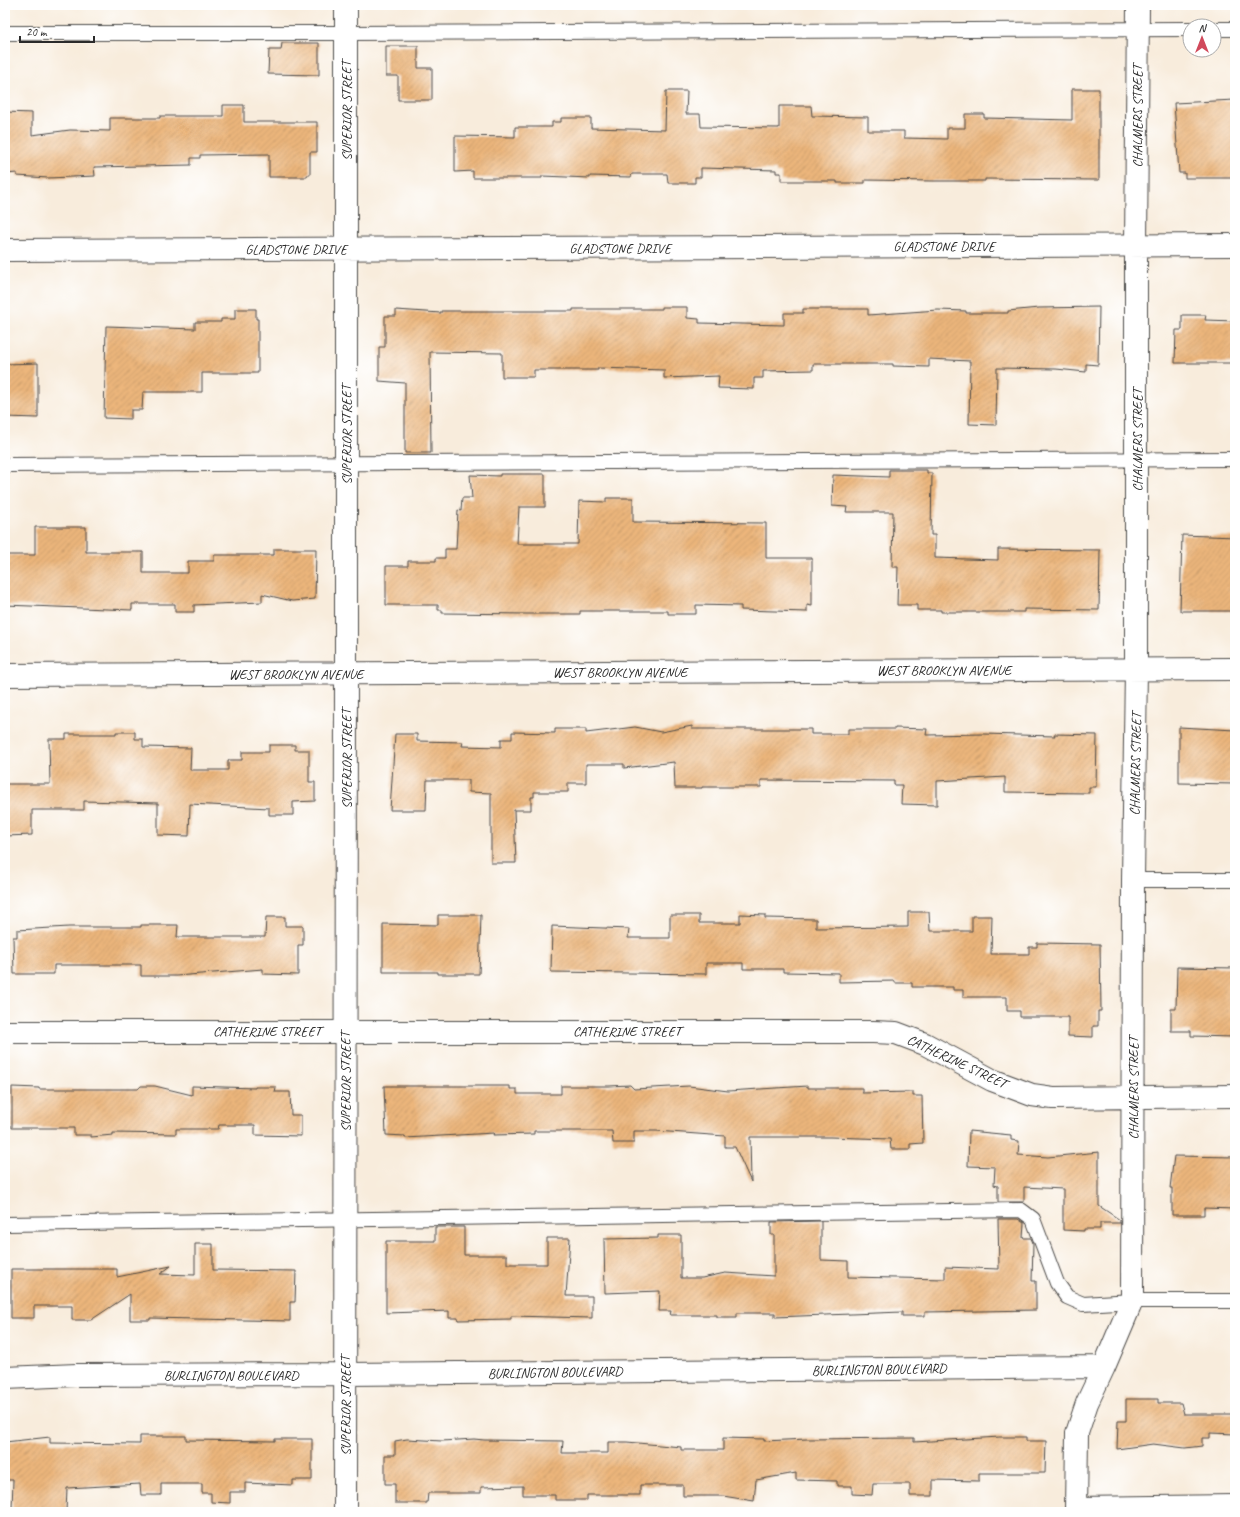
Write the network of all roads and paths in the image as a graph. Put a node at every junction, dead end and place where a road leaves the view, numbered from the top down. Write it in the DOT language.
graph roads {
  1 [pos="346,5"];
  2 [pos="1138,5"];
  3 [pos="1138,29"];
  4 [pos="1182,29"];
  5 [pos="1222,29"];
  6 [pos="1235,29"];
  7 [pos="5,33"];
  8 [pos="346,33"];
  9 [pos="1235,245"];
  10 [pos="1136,246"];
  11 [pos="346,249"];
  12 [pos="5,250"];
  13 [pos="1235,459"];
  14 [pos="1137,460"];
  15 [pos="346,464"];
  16 [pos="5,465"];
  17 [pos="1136,669"];
  18 [pos="1235,669"];
  19 [pos="346,673"];
  20 [pos="5,675"];
  21 [pos="1133,880"];
  22 [pos="1235,880"];
  23 [pos="345,1031"];
  24 [pos="5,1032"];
  25 [pos="1235,1096"];
  26 [pos="1133,1097"];
  27 [pos="345,1219"];
  28 [pos="5,1224"];
  29 [pos="1132,1301"];
  30 [pos="1235,1301"];
  31 [pos="1104,1367"];
  32 [pos="345,1374"];
  33 [pos="5,1378"];
  34 [pos="1235,1506"];
  35 [pos="1076,1510"];
  36 [pos="344,1512"];
  1 -- 8 [label="street, SUPERIOR STREET"];
  2 -- 3 [label="street, CHALMERS STREET"];
  3 -- 4 [label="lane"];
  3 -- 8 [label="lane"];
  3 -- 10 [label="street, CHALMERS STREET"];
  5 -- 6 [label="lane"];
  7 -- 8 [label="lane"];
  8 -- 11 [label="street, SUPERIOR STREET"];
  9 -- 10 [label="street, GLADSTONE DRIVE"];
  10 -- 11 [label="street, GLADSTONE DRIVE"];
  10 -- 14 [label="street, CHALMERS STREET"];
  11 -- 12 [label="street, GLADSTONE DRIVE"];
  11 -- 15 [label="street, SUPERIOR STREET"];
  13 -- 14 [label="lane"];
  14 -- 15 [label="lane"];
  14 -- 17 [label="street, CHALMERS STREET"];
  15 -- 16 [label="lane"];
  15 -- 19 [label="street, SUPERIOR STREET"];
  17 -- 18 [label="street, WEST BROOKLYN AVENUE"];
  17 -- 19 [label="street, WEST BROOKLYN AVENUE"];
  17 -- 21 [label="street, CHALMERS STREET"];
  19 -- 20 [label="street, WEST BROOKLYN AVENUE"];
  19 -- 23 [label="street, SUPERIOR STREET"];
  21 -- 22 [label="lane"];
  21 -- 26 [label="street, CHALMERS STREET"];
  23 -- 24 [label="street, CATHERINE STREET"];
  23 -- 26 [label="street, CATHERINE STREET"];
  23 -- 27 [label="street, SUPERIOR STREET"];
  25 -- 26 [label="street, CATHERINE STREET"];
  26 -- 29 [label="street, CHALMERS STREET"];
  27 -- 28 [label="lane"];
  27 -- 29 [label="lane"];
  27 -- 32 [label="street, SUPERIOR STREET"];
  29 -- 30 [label="lane"];
  29 -- 31 [label="street, CHALMERS STREET"];
  31 -- 32 [label="street, BURLINGTON BOULEVARD"];
  31 -- 35 [label="street, CHALMERS STREET"];
  32 -- 33 [label="street, BURLINGTON BOULEVARD"];
  32 -- 36 [label="street, SUPERIOR STREET"];
  34 -- 35 [label="street"];
}
